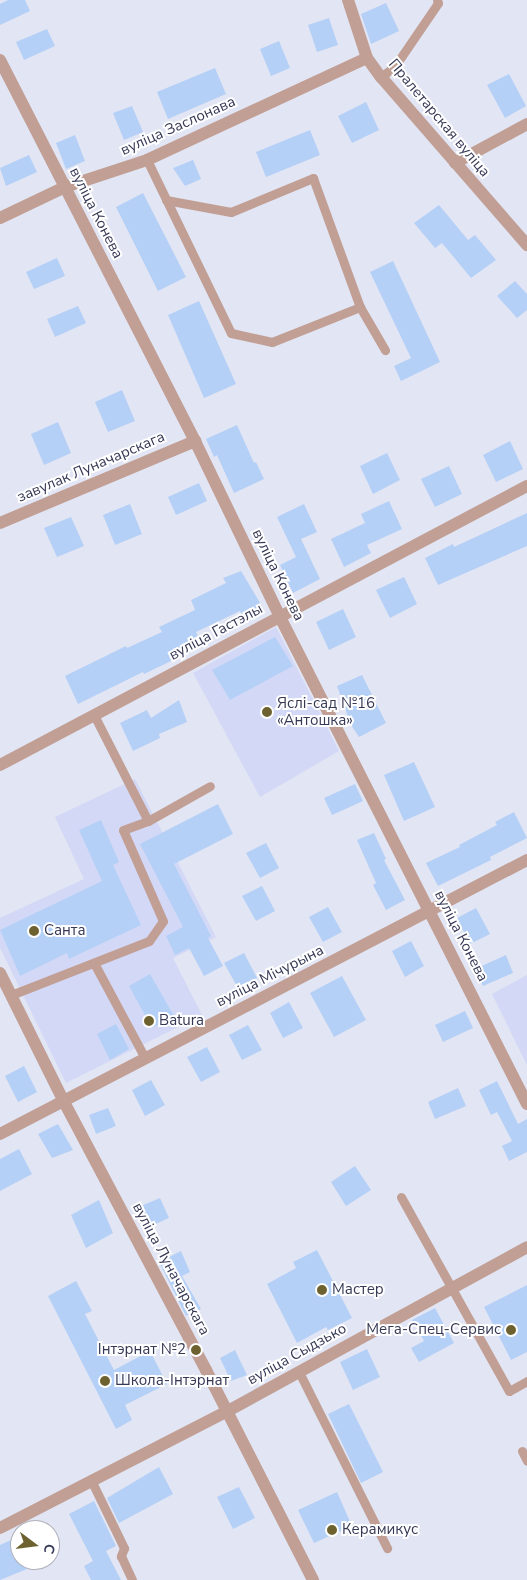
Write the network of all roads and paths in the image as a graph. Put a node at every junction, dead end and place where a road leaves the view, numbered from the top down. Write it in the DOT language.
graph roads {
  1 [pos="348,0"];
  2 [pos="437,0"];
  3 [pos="368,58"];
  4 [pos="0,60"];
  5 [pos="381,77"];
  6 [pos="527,124"];
  7 [pos="147,160"];
  8 [pos="455,163"];
  9 [pos="65,187"];
  10 [pos="166,200"];
  11 [pos="0,218"];
  12 [pos="527,245"];
  13 [pos="360,306"];
  14 [pos="385,350"];
  15 [pos="195,441"];
  16 [pos="527,486"];
  17 [pos="0,523"];
  18 [pos="280,617"];
  19 [pos="94,715"];
  20 [pos="0,765"];
  21 [pos="210,786"];
  22 [pos="148,821"];
  23 [pos="527,860"];
  24 [pos="430,911"];
  25 [pos="94,962"];
  26 [pos="0,974"];
  27 [pos="11,995"];
  28 [pos="145,1058"];
  29 [pos="63,1100"];
  30 [pos="527,1104"];
  31 [pos="0,1134"];
  32 [pos="401,1197"];
  33 [pos="527,1247"];
  34 [pos="453,1288"];
  35 [pos="299,1372"];
  36 [pos="527,1381"];
  37 [pos="226,1412"];
  38 [pos="522,1451"];
  39 [pos="527,1461"];
  40 [pos="91,1480"];
  41 [pos="0,1528"];
  42 [pos="387,1548"];
  43 [pos="132,1580"];
  44 [pos="313,1580"];
  1 -- 3 [label="street, Пралетарская вуліца"];
  2 -- 5 [label="lane"];
  3 -- 5 [label="street, Пралетарская вуліца"];
  3 -- 7 [label="street, вуліца Заслонава"];
  4 -- 9 [label="street, вуліца Конева"];
  5 -- 8 [label="street, Пралетарская вуліца"];
  6 -- 8 [label="street"];
  7 -- 9 [label="street, вуліца Заслонава"];
  7 -- 10 [label="lane"];
  8 -- 12 [label="street, Пралетарская вуліца"];
  9 -- 11 [label="street, вуліца Заслонава"];
  9 -- 15 [label="street, вуліца Конева"];
  10 -- 13 [label="lane"];
  10 -- 13 [label="lane"];
  13 -- 14 [label="lane"];
  15 -- 17 [label="street, завулак Луначарскага"];
  15 -- 18 [label="street, вуліца Конева"];
  16 -- 18 [label="street, вуліца Гастэлы"];
  18 -- 19 [label="street, вуліца Гастэлы"];
  18 -- 24 [label="street, вуліца Конева"];
  19 -- 20 [label="street, вуліца Гастэлы"];
  19 -- 22 [label="lane"];
  21 -- 22 [label="lane"];
  22 -- 25 [label="lane"];
  23 -- 24 [label="street, вуліца Мічурына"];
  24 -- 28 [label="street, вуліца Мічурына"];
  24 -- 30 [label="street, вуліца Конева"];
  25 -- 27 [label="lane"];
  25 -- 28 [label="lane"];
  26 -- 27 [label="street, вуліца Луначарскага"];
  27 -- 29 [label="street, вуліца Луначарскага"];
  28 -- 29 [label="street, вуліца Мічурына"];
  29 -- 31 [label="street, вуліца Мічурына"];
  29 -- 37 [label="street, вуліца Луначарскага"];
  32 -- 34 [label="lane"];
  33 -- 34 [label="street, вуліца Сыдзько"];
  34 -- 35 [label="street, вуліца Сыдзько"];
  34 -- 36 [label="lane"];
  35 -- 37 [label="street, вуліца Сыдзько"];
  35 -- 42 [label="lane"];
  37 -- 40 [label="street, вуліца Сыдзько"];
  37 -- 44 [label="street, вуліца Луначарскага"];
  38 -- 39 [label="lane"];
  40 -- 41 [label="street, вуліца Сыдзько"];
  40 -- 43 [label="lane"];
}
